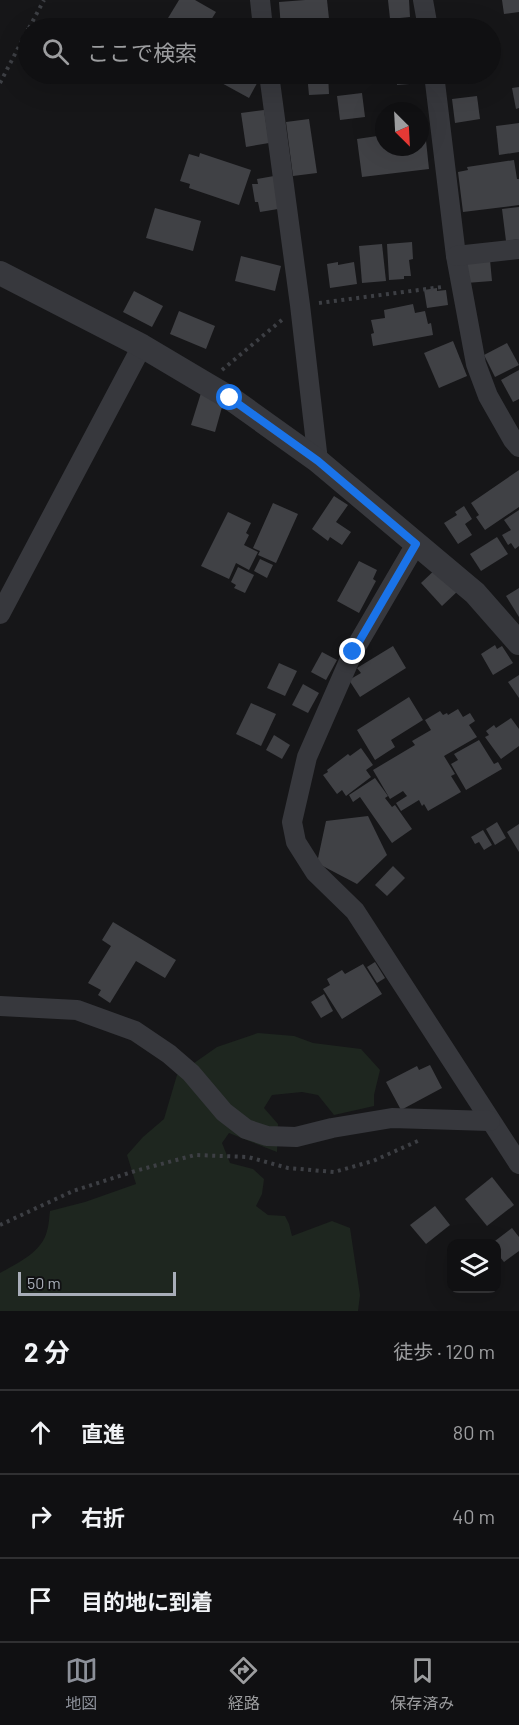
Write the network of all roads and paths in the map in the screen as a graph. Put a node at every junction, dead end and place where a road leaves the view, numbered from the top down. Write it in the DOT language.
graph roads {
  1 [pos="44,0"];
  2 [pos="260,0"];
  3 [pos="423,0"];
  4 [pos="35,18"];
  5 [pos="262,18"];
  6 [pos="426,18"];
  7 [pos="18,49"];
  8 [pos="0,83"];
  9 [pos="270,84"];
  10 [pos="435,84"];
  11 [pos="519,249"];
  12 [pos="456,256"];
  13 [pos="0,273"];
  14 [pos="460,284"];
  15 [pos="300,305"];
  16 [pos="142,346"];
  17 [pos="206,384"];
  18 [pos="519,447"];
  19 [pos="318,461"];
  20 [pos="416,544"];
  21 [pos="0,614"];
  22 [pos="519,643"];
  23 [pos="0,1006"];
  24 [pos="455,1121"];
  25 [pos="490,1121"];
  26 [pos="519,1164"];
  27 [pos="0,1225"];
  1 -- 4 [label="path"];
  2 -- 5 [label="street"];
  3 -- 6 [label="street"];
  7 -- 8 [label="path"];
  9 -- 15 [label="street"];
  10 -- 12 [label="street"];
  11 -- 12 [label="street"];
  12 -- 14 [label="street"];
  13 -- 16 [label="street"];
  14 -- 15 [label="path"];
  14 -- 18 [label="street"];
  15 -- 17 [label="path"];
  15 -- 19 [label="street"];
  16 -- 17 [label="street"];
  16 -- 21 [label="street"];
  17 -- 19 [label="street"];
  19 -- 20 [label="street"];
  20 -- 22 [label="street"];
  20 -- 25 [label="street"];
  23 -- 24 [label="street"];
  24 -- 25 [label="street"];
  24 -- 27 [label="path"];
  25 -- 26 [label="street"];
}
